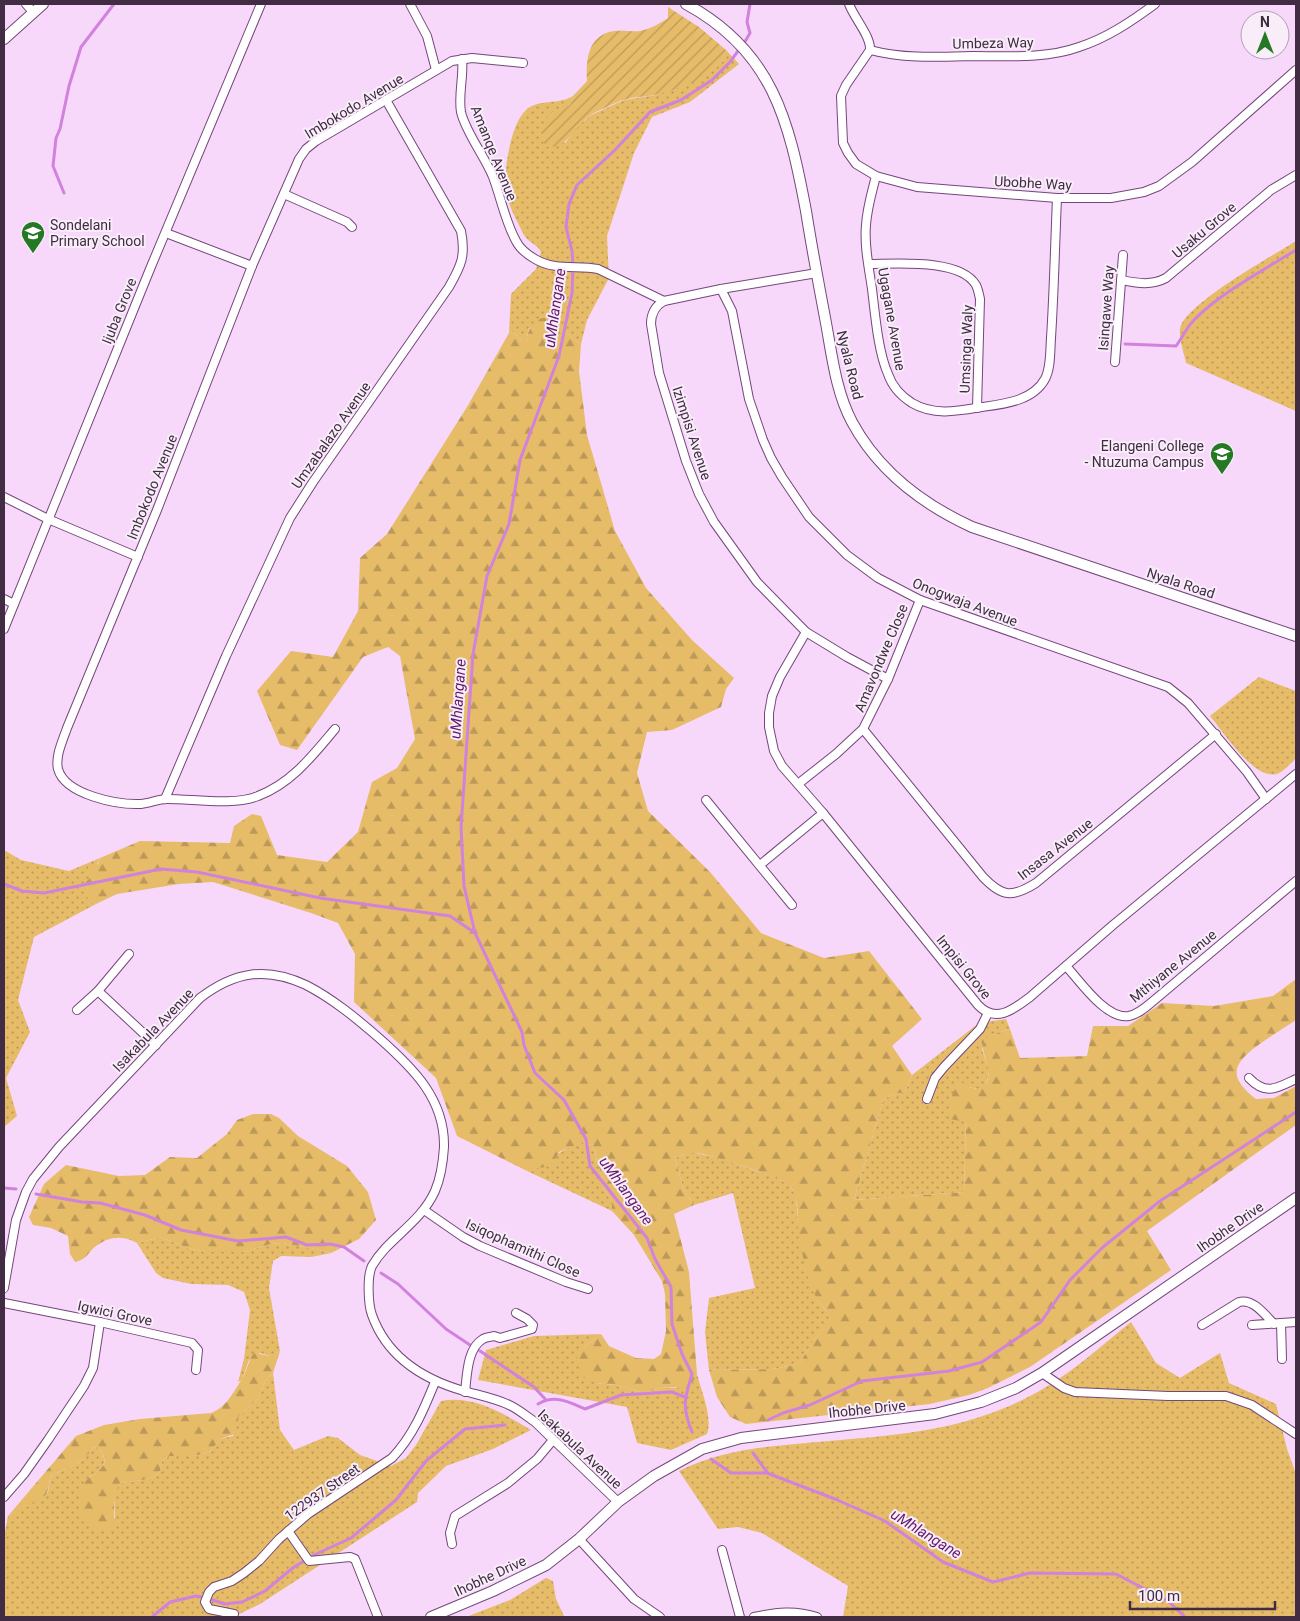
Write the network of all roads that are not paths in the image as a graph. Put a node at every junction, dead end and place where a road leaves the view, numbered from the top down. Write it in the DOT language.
graph roads {
  1 [pos="43,4"];
  2 [pos="261,4"];
  3 [pos="410,4"];
  4 [pos="686,4"];
  5 [pos="849,4"];
  6 [pos="1156,4"];
  7 [pos="30,8"];
  8 [pos="4,39"];
  9 [pos="870,50"];
  10 [pos="462,59"];
  11 [pos="523,64"];
  12 [pos="436,70"];
  13 [pos="1296,70"];
  14 [pos="386,100"];
  15 [pos="1296,174"];
  16 [pos="876,176"];
  17 [pos="284,194"];
  18 [pos="1057,198"];
  19 [pos="352,227"];
  20 [pos="166,233"];
  21 [pos="1123,255"];
  22 [pos="868,264"];
  23 [pos="252,266"];
  24 [pos="817,273"];
  25 [pos="1121,280"];
  26 [pos="721,289"];
  27 [pos="664,301"];
  28 [pos="1115,362"];
  29 [pos="977,408"];
  30 [pos="4,496"];
  31 [pos="48,519"];
  32 [pos="138,557"];
  33 [pos="4,599"];
  34 [pos="920,600"];
  35 [pos="14,604"];
  36 [pos="4,629"];
  37 [pos="806,632"];
  38 [pos="1296,636"];
  39 [pos="888,679"];
  40 [pos="335,729"];
  41 [pos="863,729"];
  42 [pos="1216,734"];
  43 [pos="1296,774"];
  44 [pos="798,784"];
  45 [pos="165,799"];
  46 [pos="1266,799"];
  47 [pos="706,800"];
  48 [pos="823,813"];
  49 [pos="760,865"];
  50 [pos="1296,881"];
  51 [pos="792,905"];
  52 [pos="129,954"];
  53 [pos="1066,966"];
  54 [pos="98,991"];
  55 [pos="77,1010"];
  56 [pos="988,1013"];
  57 [pos="156,1045"];
  58 [pos="1249,1078"];
  59 [pos="1296,1079"];
  60 [pos="926,1099"];
  61 [pos="1296,1198"];
  62 [pos="424,1210"];
  63 [pos="4,1288"];
  64 [pos="588,1289"];
  65 [pos="4,1303"];
  66 [pos="516,1313"];
  67 [pos="100,1322"];
  68 [pos="1296,1322"];
  69 [pos="1278,1323"];
  70 [pos="1202,1324"];
  71 [pos="1252,1325"];
  72 [pos="1282,1358"];
  73 [pos="196,1370"];
  74 [pos="1042,1373"];
  75 [pos="436,1382"];
  76 [pos="465,1392"];
  77 [pos="1296,1434"];
  78 [pos="553,1440"];
  79 [pos="4,1497"];
  80 [pos="618,1502"];
  81 [pos="288,1531"];
  82 [pos="579,1540"];
  83 [pos="452,1544"];
  84 [pos="722,1550"];
  85 [pos="234,1614"];
  86 [pos="378,1617"];
  87 [pos="431,1617"];
  88 [pos="660,1617"];
  89 [pos="740,1617"];
  90 [pos="754,1617"];
  91 [pos="817,1617"];
  1 -- 7 [label="street"];
  2 -- 20 [label="street, Ijuba Grove"];
  3 -- 12 [label="street"];
  4 -- 24 [label="street, Nyala Road"];
  5 -- 9 [label="street"];
  6 -- 9 [label="street, Umbeza Way"];
  7 -- 8 [label="street"];
  9 -- 16 [label="street, Ubobhe Way"];
  10 -- 11 [label="street, Imbokodo Avenue"];
  10 -- 12 [label="street, Imbokodo Avenue"];
  10 -- 27 [label="street, Amanqe Avenue"];
  12 -- 14 [label="street, Imbokodo Avenue"];
  13 -- 18 [label="street, Ubobhe Way"];
  14 -- 17 [label="street, Imbokodo Avenue"];
  14 -- 45 [label="street, Umzabalazo Avenue"];
  15 -- 25 [label="street, Usaku Grove"];
  16 -- 18 [label="street, Ubobhe Way"];
  16 -- 22 [label="street, Ugagane Avenue"];
  17 -- 19 [label="street"];
  17 -- 23 [label="street, Imbokodo Avenue"];
  18 -- 29 [label="street, Ugagane Avenue"];
  20 -- 23 [label="street"];
  20 -- 31 [label="street, Ijuba Grove"];
  21 -- 25 [label="street, Isinqawe Way"];
  22 -- 29 [label="street, Ugagane Avenue"];
  22 -- 29 [label="street, Umsinga Waly"];
  23 -- 32 [label="street, Imbokodo Avenue"];
  24 -- 26 [label="street"];
  24 -- 38 [label="street, Nyala Road"];
  25 -- 28 [label="street, Isinqawe Way"];
  26 -- 27 [label="street"];
  26 -- 34 [label="street, Onogwaja Avenue"];
  27 -- 37 [label="street, Izimpisi Avenue"];
  30 -- 31 [label="street"];
  31 -- 32 [label="street"];
  31 -- 35 [label="street, Ijuba Grove"];
  32 -- 45 [label="street, Imbokodo Avenue"];
  33 -- 35 [label="street"];
  34 -- 39 [label="street, Amavondwe Close"];
  34 -- 42 [label="street, Onogwaja Avenue"];
  35 -- 36 [label="street, Ijuba Grove"];
  37 -- 39 [label="street, Izimpisi Avenue"];
  37 -- 44 [label="street, Impisi Grove"];
  39 -- 41 [label="street, Amavondwe Close"];
  40 -- 45 [label="street, Imbokodo Avenue"];
  41 -- 42 [label="street, Insasa Avenue"];
  41 -- 44 [label="street, Amavondwe Close"];
  42 -- 46 [label="street, Onogwaja Avenue"];
  43 -- 46 [label="street, Impisi Grove"];
  44 -- 48 [label="street, Impisi Grove"];
  46 -- 53 [label="street, Impisi Grove"];
  47 -- 49 [label="street"];
  48 -- 49 [label="street"];
  48 -- 56 [label="street, Impisi Grove"];
  49 -- 51 [label="street"];
  50 -- 53 [label="street, Mthiyane Avenue"];
  52 -- 54 [label="street"];
  53 -- 56 [label="street, Impisi Grove"];
  54 -- 55 [label="street"];
  54 -- 57 [label="street"];
  56 -- 60 [label="street"];
  57 -- 62 [label="street, Isakabula Avenue"];
  57 -- 63 [label="street, Isakabula Avenue"];
  58 -- 59 [label="street"];
  61 -- 74 [label="street, Ihobhe Drive"];
  62 -- 64 [label="street, Isiqophamithi Close"];
  62 -- 75 [label="street, Isakabula Avenue"];
  65 -- 67 [label="street, Igwici Grove"];
  66 -- 76 [label="street"];
  67 -- 73 [label="street, Igwici Grove"];
  67 -- 79 [label="street"];
  68 -- 69 [label="street"];
  69 -- 70 [label="street"];
  69 -- 71 [label="street"];
  69 -- 72 [label="street"];
  74 -- 77 [label="street"];
  74 -- 80 [label="street, Ihobhe Drive"];
  75 -- 76 [label="street, Isakabula Avenue"];
  75 -- 81 [label="street, 122937 Street"];
  76 -- 78 [label="street, Isakabula Avenue"];
  78 -- 80 [label="street, Isakabula Avenue"];
  78 -- 83 [label="street"];
  80 -- 82 [label="street, Ihobhe Drive"];
  81 -- 85 [label="street, 122937 Street"];
  81 -- 86 [label="street"];
  82 -- 87 [label="street, Ihobhe Drive"];
  82 -- 88 [label="street"];
  84 -- 89 [label="street"];
  90 -- 91 [label="street"];
}
